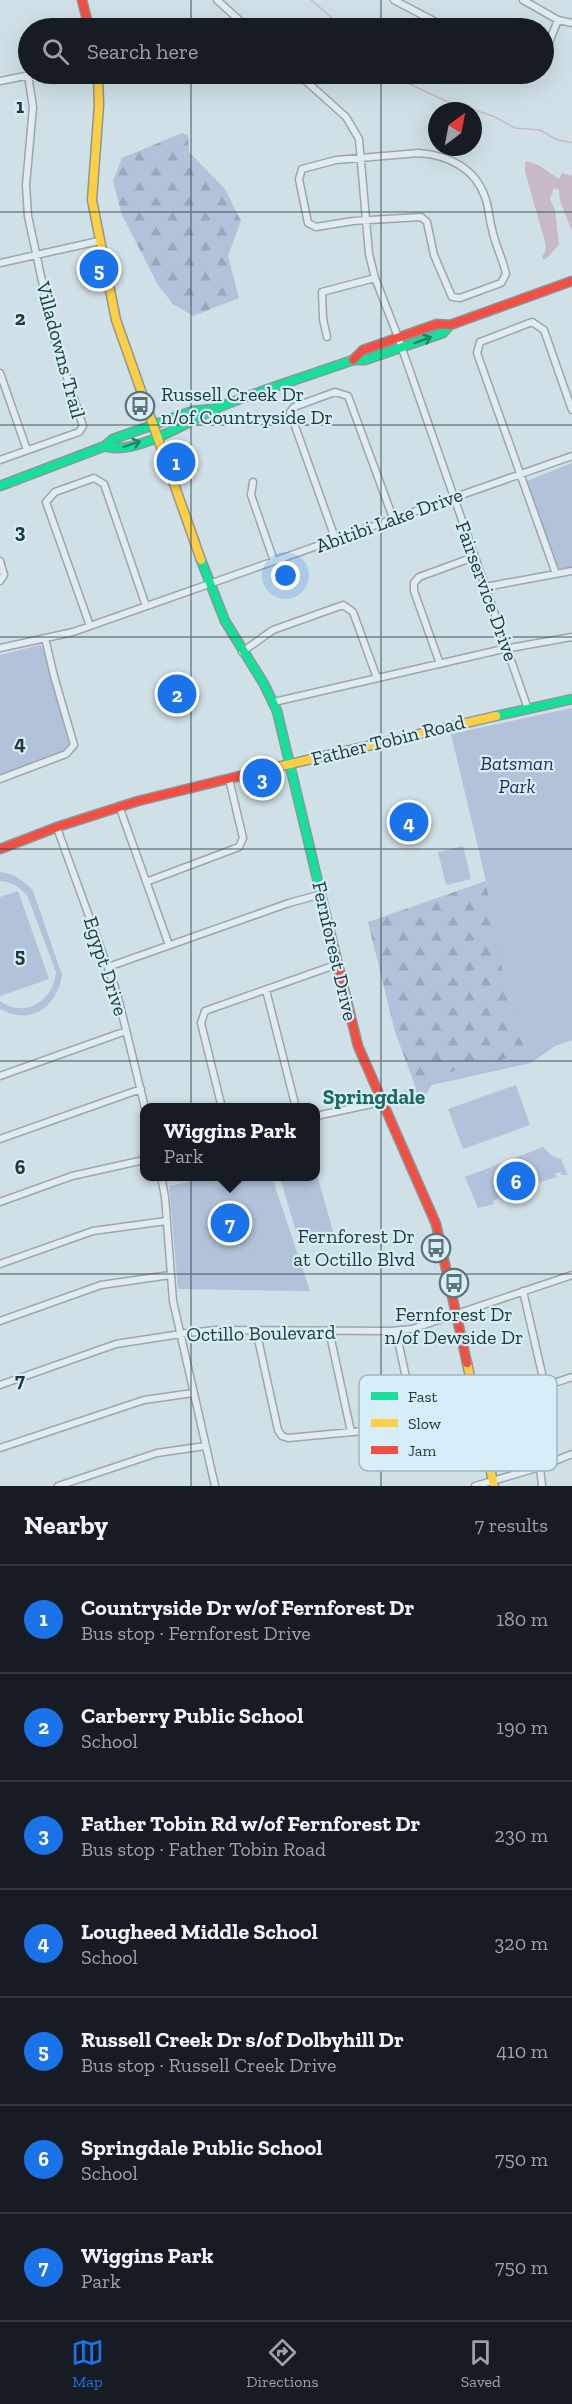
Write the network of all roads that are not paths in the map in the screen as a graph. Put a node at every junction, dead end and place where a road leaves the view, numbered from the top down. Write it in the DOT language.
graph roads {
  1 [pos="82,0"];
  2 [pos="217,0"];
  3 [pos="394,0"];
  4 [pos="523,0"];
  5 [pos="86,18"];
  6 [pos="237,18"];
  7 [pos="428,18"];
  8 [pos="558,20"];
  9 [pos="572,23"];
  10 [pos="554,29"];
  11 [pos="18,77"];
  12 [pos="0,81"];
  13 [pos="32,84"];
  14 [pos="98,84"];
  15 [pos="309,84"];
  16 [pos="360,158"];
  17 [pos="364,220"];
  18 [pos="99,241"];
  19 [pos="36,255"];
  20 [pos="0,263"];
  21 [pos="375,278"];
  22 [pos="572,281"];
  23 [pos="450,325"];
  24 [pos="327,337"];
  25 [pos="398,337"];
  26 [pos="401,347"];
  27 [pos="353,360"];
  28 [pos="0,373"];
  29 [pos="215,409"];
  30 [pos="572,410"];
  31 [pos="155,424"];
  32 [pos="158,435"];
  33 [pos="105,447"];
  34 [pos="27,450"];
  35 [pos="572,456"];
  36 [pos="0,460"];
  37 [pos="520,475"];
  38 [pos="253,482"];
  39 [pos="0,486"];
  40 [pos="453,496"];
  41 [pos="393,518"];
  42 [pos="335,538"];
  43 [pos="474,557"];
  44 [pos="0,561"];
  45 [pos="274,561"];
  46 [pos="572,571"];
  47 [pos="556,574"];
  48 [pos="0,581"];
  49 [pos="209,584"];
  50 [pos="485,587"];
  51 [pos="146,606"];
  52 [pos="90,626"];
  53 [pos="572,637"];
  54 [pos="45,638"];
  55 [pos="0,648"];
  56 [pos="507,648"];
  57 [pos="242,652"];
  58 [pos="440,664"];
  59 [pos="377,678"];
  60 [pos="572,699"];
  61 [pos="274,702"];
  62 [pos="528,709"];
  63 [pos="291,763"];
  64 [pos="0,779"];
  65 [pos="230,779"];
  66 [pos="119,806"];
  67 [pos="57,828"];
  68 [pos="0,849"];
  69 [pos="146,882"];
  70 [pos="322,894"];
  71 [pos="169,945"];
  72 [pos="338,964"];
  73 [pos="108,968"];
  74 [pos="266,990"];
  75 [pos="126,1031"];
  76 [pos="0,1076"];
  77 [pos="141,1089"];
  78 [pos="381,1102"];
  79 [pos="144,1103"];
  80 [pos="221,1103"];
  81 [pos="295,1103"];
  82 [pos="320,1115"];
  83 [pos="0,1139"];
  84 [pos="140,1161"];
  85 [pos="162,1181"];
  86 [pos="0,1202"];
  87 [pos="166,1221"];
  88 [pos="0,1264"];
  89 [pos="171,1275"];
  90 [pos="572,1275"];
  91 [pos="524,1291"];
  92 [pos="456,1315"];
  93 [pos="0,1321"];
  94 [pos="256,1330"];
  95 [pos="329,1330"];
  96 [pos="396,1331"];
  97 [pos="180,1334"];
  98 [pos="405,1375"];
  99 [pos="470,1375"];
  100 [pos="542,1375"];
  101 [pos="572,1377"];
  102 [pos="557,1381"];
  103 [pos="0,1385"];
  104 [pos="193,1393"];
  105 [pos="359,1430"];
  106 [pos="351,1431"];
  107 [pos="205,1446"];
  108 [pos="0,1448"];
  109 [pos="572,1454"];
  110 [pos="557,1460"];
  111 [pos="528,1471"];
  112 [pos="540,1471"];
  113 [pos="494,1483"];
  114 [pos="58,1486"];
  115 [pos="215,1486"];
  116 [pos="476,1486"];
  117 [pos="542,1486"];
  1 -- 5 [label="street"];
  2 -- 6 [label="street"];
  3 -- 7 [label="street"];
  4 -- 8 [label="street"];
  8 -- 9 [label="street"];
  8 -- 10 [label="street"];
  11 -- 12 [label="street"];
  13 -- 19 [label="street"];
  14 -- 18 [label="street, Fernforest Drive"];
  15 -- 16 [label="street, Fairservice Drive"];
  16 -- 17 [label="street, Fairservice Drive"];
  16 -- 17 [label="street"];
  16 -- 17 [label="street"];
  17 -- 21 [label="street, Fairservice Drive"];
  18 -- 19 [label="street"];
  18 -- 31 [label="street, Fernforest Drive"];
  19 -- 20 [label="street"];
  19 -- 34 [label="street, Villadowns Trail"];
  21 -- 24 [label="street"];
  21 -- 25 [label="street, Fairservice Drive"];
  22 -- 23 [label="street"];
  23 -- 25 [label="street"];
  26 -- 23 [label="street, one-way"];
  25 -- 26 [label="street, Fairservice Drive"];
  25 -- 27 [label="street"];
  26 -- 27 [label="street"];
  26 -- 40 [label="street, Fairservice Drive"];
  27 -- 29 [label="street"];
  28 -- 34 [label="street"];
  29 -- 31 [label="street"];
  29 -- 32 [label="street"];
  30 -- 37 [label="street"];
  31 -- 32 [label="street, Fernforest Drive"];
  31 -- 33 [label="street"];
  33 -- 32 [label="street, one-way"];
  32 -- 49 [label="street, Fernforest Drive"];
  33 -- 39 [label="street"];
  34 -- 36 [label="street, Villadowns Trail"];
  35 -- 37 [label="street, Abitibi Lake Drive"];
  37 -- 40 [label="street, Abitibi Lake Drive"];
  37 -- 47 [label="street"];
  38 -- 45 [label="street"];
  40 -- 41 [label="street, Abitibi Lake Drive"];
  40 -- 43 [label="street, Fairservice Drive"];
  41 -- 42 [label="street, Abitibi Lake Drive"];
  41 -- 42 [label="street"];
  42 -- 45 [label="street, Abitibi Lake Drive"];
  43 -- 50 [label="street, Fairservice Drive"];
  43 -- 58 [label="street"];
  44 -- 48 [label="street"];
  45 -- 49 [label="street, Abitibi Lake Drive"];
  46 -- 47 [label="street"];
  47 -- 50 [label="street"];
  49 -- 51 [label="street, Abitibi Lake Drive"];
  49 -- 57 [label="street, Fernforest Drive"];
  50 -- 56 [label="street, Fairservice Drive"];
  51 -- 52 [label="street, Abitibi Lake Drive"];
  51 -- 52 [label="street"];
  52 -- 54 [label="street, Abitibi Lake Drive"];
  53 -- 56 [label="street"];
  54 -- 55 [label="street, Abitibi Lake Drive"];
  54 -- 64 [label="street"];
  56 -- 58 [label="street"];
  56 -- 62 [label="street, Fairservice Drive"];
  57 -- 59 [label="street"];
  57 -- 61 [label="street, Fernforest Drive"];
  58 -- 59 [label="street"];
  59 -- 61 [label="street"];
  60 -- 62 [label="street, Father Tobin Road"];
  61 -- 63 [label="street, Fernforest Drive"];
  62 -- 63 [label="street, Father Tobin Road"];
  63 -- 65 [label="street, Father Tobin Road"];
  63 -- 70 [label="street, Fernforest Drive"];
  65 -- 66 [label="street, Father Tobin Road"];
  65 -- 69 [label="street"];
  66 -- 67 [label="street, Father Tobin Road"];
  66 -- 69 [label="street"];
  67 -- 68 [label="street, Father Tobin Road"];
  67 -- 73 [label="street, Egypt Drive"];
  69 -- 71 [label="street"];
  70 -- 71 [label="street"];
  70 -- 72 [label="street, Fernforest Drive"];
  71 -- 73 [label="street"];
  72 -- 74 [label="street"];
  72 -- 78 [label="street, Fernforest Drive"];
  73 -- 75 [label="street, Egypt Drive"];
  74 -- 80 [label="street"];
  74 -- 81 [label="street"];
  75 -- 76 [label="street"];
  75 -- 77 [label="street, Egypt Drive"];
  77 -- 79 [label="street, Egypt Drive"];
  77 -- 83 [label="street"];
  78 -- 82 [label="street"];
  78 -- 92 [label="street, Fernforest Drive"];
  84 -- 86 [label="street"];
  85 -- 87 [label="street"];
  87 -- 88 [label="street"];
  87 -- 89 [label="street"];
  89 -- 93 [label="street"];
  89 -- 97 [label="street"];
  90 -- 91 [label="street, Octillo Boulevard"];
  91 -- 92 [label="street, Octillo Boulevard"];
  91 -- 100 [label="street"];
  92 -- 96 [label="street, Octillo Boulevard"];
  92 -- 99 [label="street, Fernforest Drive"];
  94 -- 95 [label="street, Octillo Boulevard"];
  94 -- 97 [label="street, Octillo Boulevard"];
  94 -- 106 [label="street"];
  95 -- 96 [label="street, Octillo Boulevard"];
  95 -- 106 [label="street"];
  96 -- 98 [label="street"];
  97 -- 103 [label="street, Octillo Boulevard"];
  97 -- 104 [label="street"];
  101 -- 102 [label="street"];
  104 -- 107 [label="street"];
  104 -- 108 [label="street"];
  105 -- 106 [label="street"];
  107 -- 114 [label="street"];
  107 -- 115 [label="street"];
  109 -- 110 [label="street"];
  111 -- 113 [label="street"];
  112 -- 117 [label="street"];
  113 -- 116 [label="street"];
}
